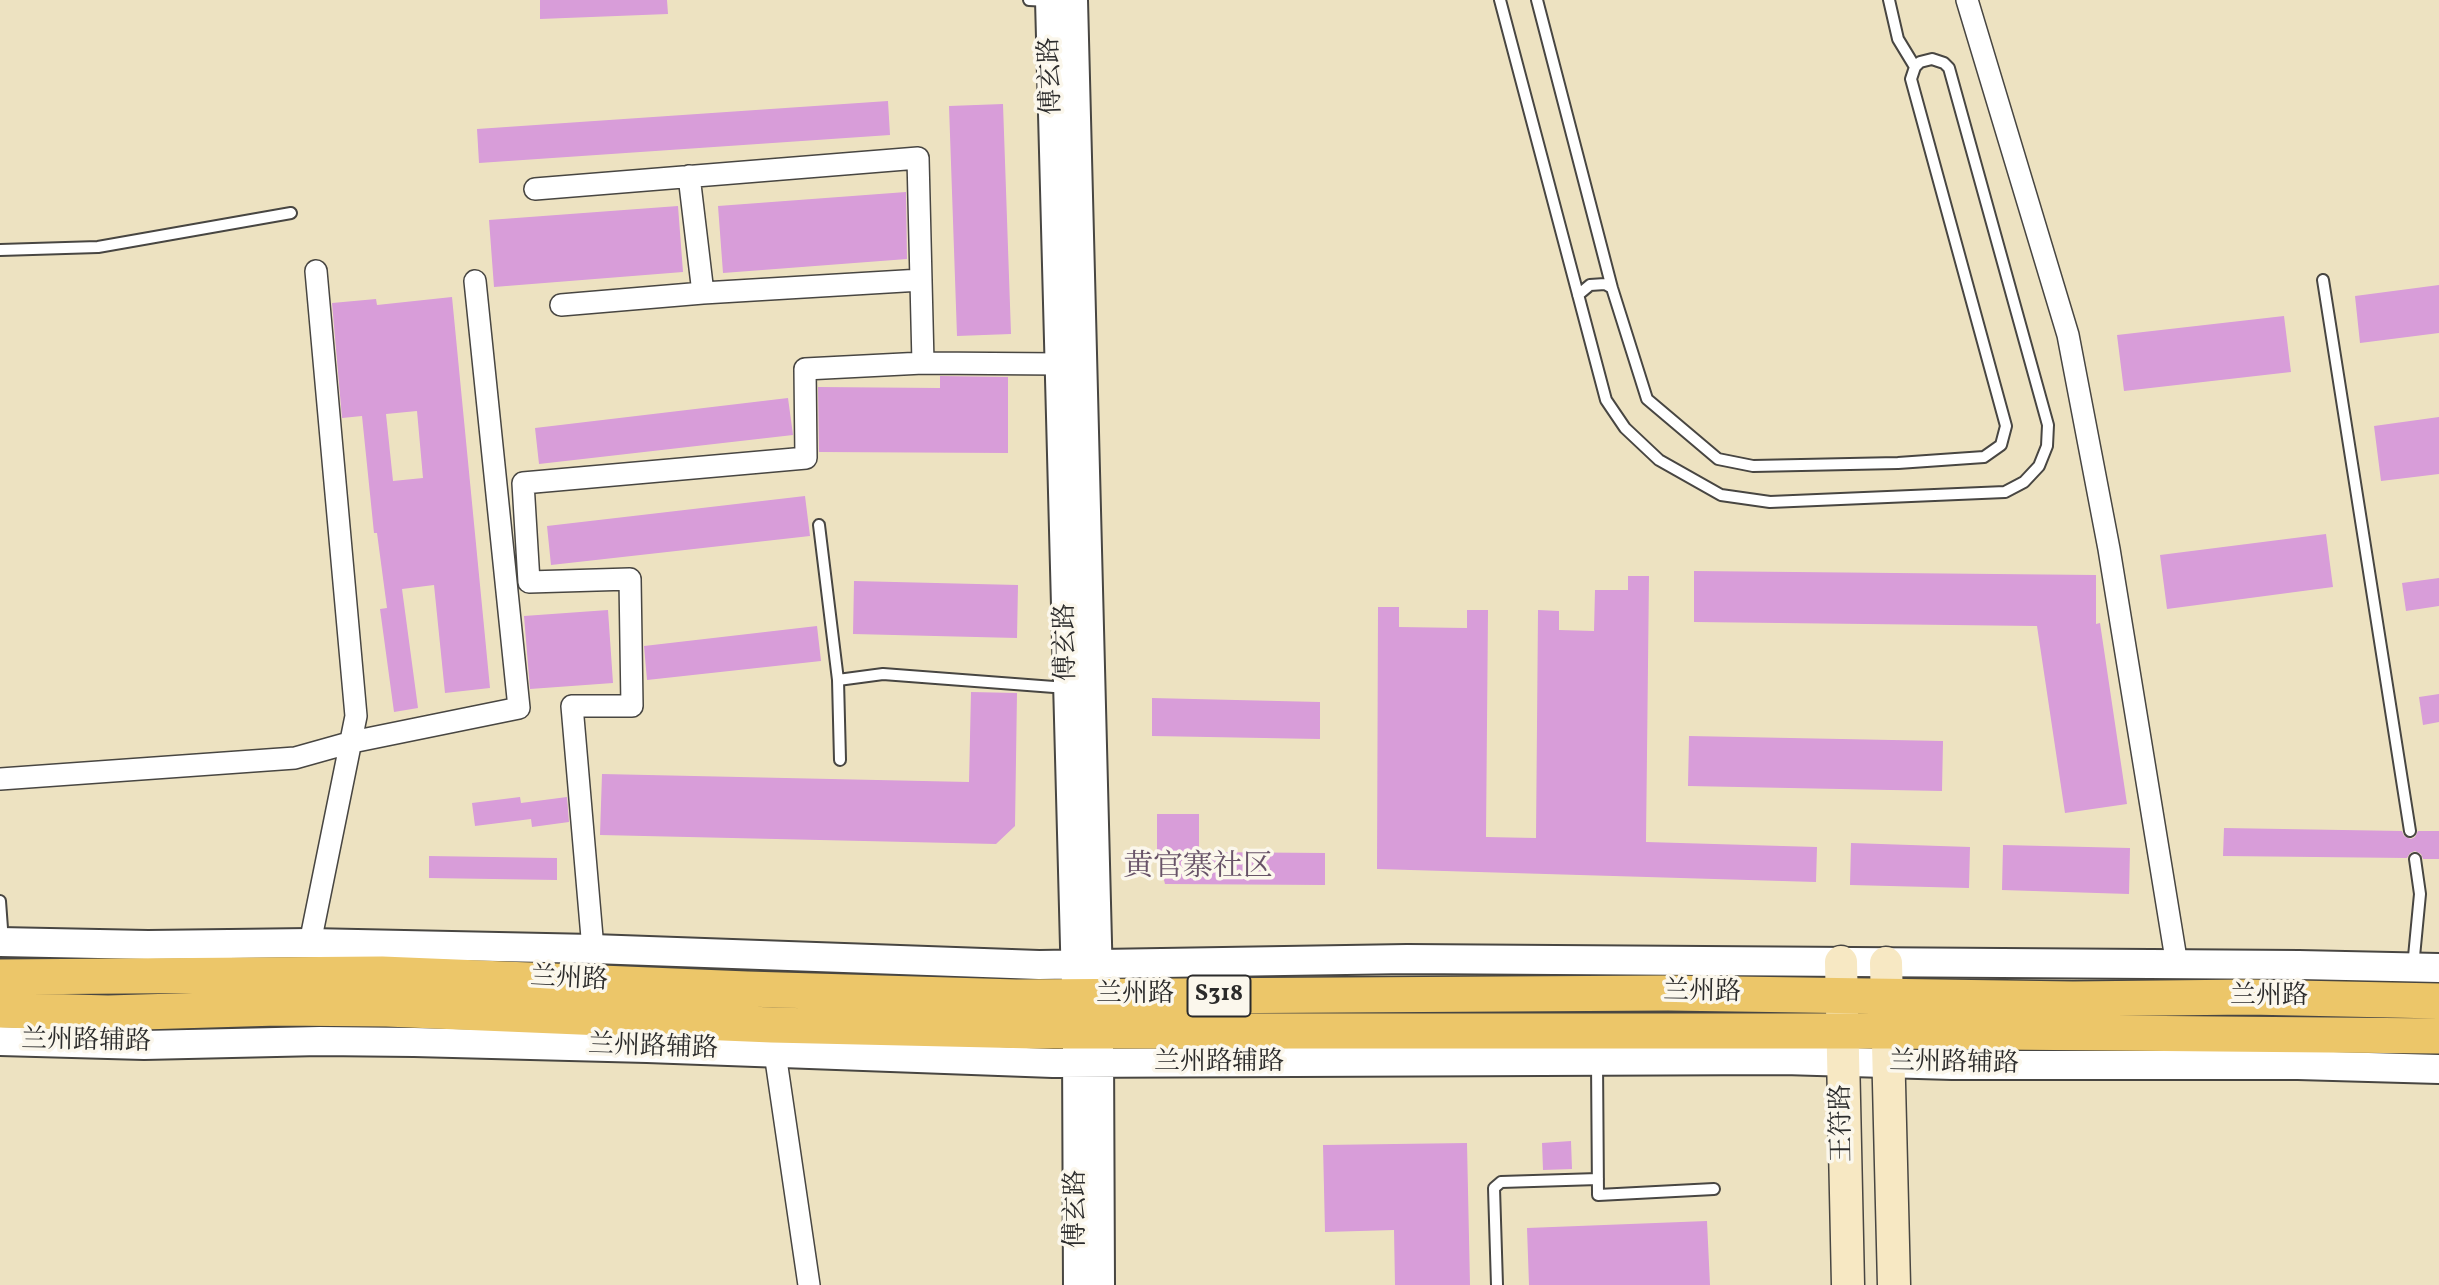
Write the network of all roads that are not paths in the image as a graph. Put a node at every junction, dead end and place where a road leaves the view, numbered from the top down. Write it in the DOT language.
graph roads {
  1 [pos="1051,0"];
  2 [pos="1500,0"];
  3 [pos="1537,0"];
  4 [pos="1889,0"];
  5 [pos="1967,0"];
  6 [pos="1915,67"];
  7 [pos="690,176"];
  8 [pos="535,189"];
  9 [pos="291,213"];
  10 [pos="0,250"];
  11 [pos="316,271"];
  12 [pos="921,280"];
  13 [pos="2323,280"];
  14 [pos="475,281"];
  15 [pos="1612,288"];
  16 [pos="703,293"];
  17 [pos="1577,295"];
  18 [pos="561,305"];
  19 [pos="923,363"];
  20 [pos="1061,364"];
  21 [pos="819,525"];
  22 [pos="838,680"];
  23 [pos="1069,688"];
  24 [pos="352,742"];
  25 [pos="840,760"];
  26 [pos="0,779"];
  27 [pos="2410,831"];
  28 [pos="2415,859"];
  29 [pos="0,901"];
  30 [pos="1,942"];
  31 [pos="310,943"];
  32 [pos="593,949"];
  33 [pos="2178,965"];
  34 [pos="2426,968"];
  35 [pos="0,977"];
  36 [pos="1841,979"];
  37 [pos="1886,980"];
  38 [pos="1087,981"];
  39 [pos="2439,1001"];
  40 [pos="0,1010"];
  41 [pos="2439,1036"];
  42 [pos="0,1041"];
  43 [pos="1596,1046"];
  44 [pos="1843,1046"];
  45 [pos="1888,1047"];
  46 [pos="1088,1048"];
  47 [pos="775,1053"];
  48 [pos="2439,1069"];
  49 [pos="1598,1179"];
  50 [pos="1714,1189"];
  51 [pos="809,1285"];
  52 [pos="1078,1285"];
  53 [pos="1100,1285"];
  54 [pos="1497,1285"];
  55 [pos="1848,1285"];
  56 [pos="1894,1285"];
  1 -- 20 [label="street, 傅玄路"];
  1 -- 38 [label="street, 傅玄路"];
  2 -- 17 [label="lane"];
  3 -- 15 [label="lane"];
  4 -- 6 [label="lane"];
  5 -- 33 [label="street"];
  6 -- 15 [label="lane"];
  6 -- 17 [label="lane"];
  7 -- 8 [label="street"];
  7 -- 12 [label="street"];
  7 -- 16 [label="street"];
  9 -- 10 [label="lane"];
  11 -- 24 [label="street"];
  12 -- 16 [label="street"];
  12 -- 19 [label="street"];
  13 -- 27 [label="lane"];
  14 -- 24 [label="street"];
  15 -- 17 [label="lane"];
  16 -- 18 [label="street"];
  19 -- 20 [label="street"];
  19 -- 32 [label="street"];
  20 -- 23 [label="street, 傅玄路"];
  21 -- 22 [label="lane"];
  22 -- 23 [label="lane"];
  22 -- 25 [label="lane"];
  23 -- 38 [label="street, 傅玄路"];
  24 -- 26 [label="street"];
  24 -- 31 [label="street"];
  28 -- 34 [label="lane"];
  29 -- 30 [label="lane"];
  30 -- 31 [label="street"];
  31 -- 32 [label="street"];
  32 -- 38 [label="street"];
  33 -- 34 [label="street"];
  33 -- 37 [label="street"];
  35 -- 38 [label="main road, 兰州路 / S318"];
  36 -- 37 [label="main road, 兰州路 / S318"];
  36 -- 38 [label="main road, 兰州路 / S318"];
  36 -- 44 [label="main road, 王符路"];
  37 -- 39 [label="main road, 兰州路 / S318"];
  37 -- 45 [label="main road, 王符路"];
  38 -- 46 [label="street, 傅玄路"];
  40 -- 46 [label="main road, 兰州路 / S318"];
  41 -- 45 [label="main road, 兰州路 / S318"];
  42 -- 47 [label="street, 兰州路辅路"];
  43 -- 44 [label="main road, 兰州路 / S318"];
  43 -- 46 [label="main road, 兰州路 / S318"];
  43 -- 49 [label="lane"];
  44 -- 45 [label="main road, 兰州路 / S318"];
  44 -- 55 [label="main road, 王符路"];
  45 -- 48 [label="street, 兰州路辅路"];
  45 -- 56 [label="main road, 王符路"];
  46 -- 47 [label="street, 兰州路辅路"];
  46 -- 52 [label="street, 傅玄路"];
  46 -- 53 [label="street, 傅玄路"];
  47 -- 51 [label="street"];
  49 -- 50 [label="lane"];
  49 -- 54 [label="lane"];
}
